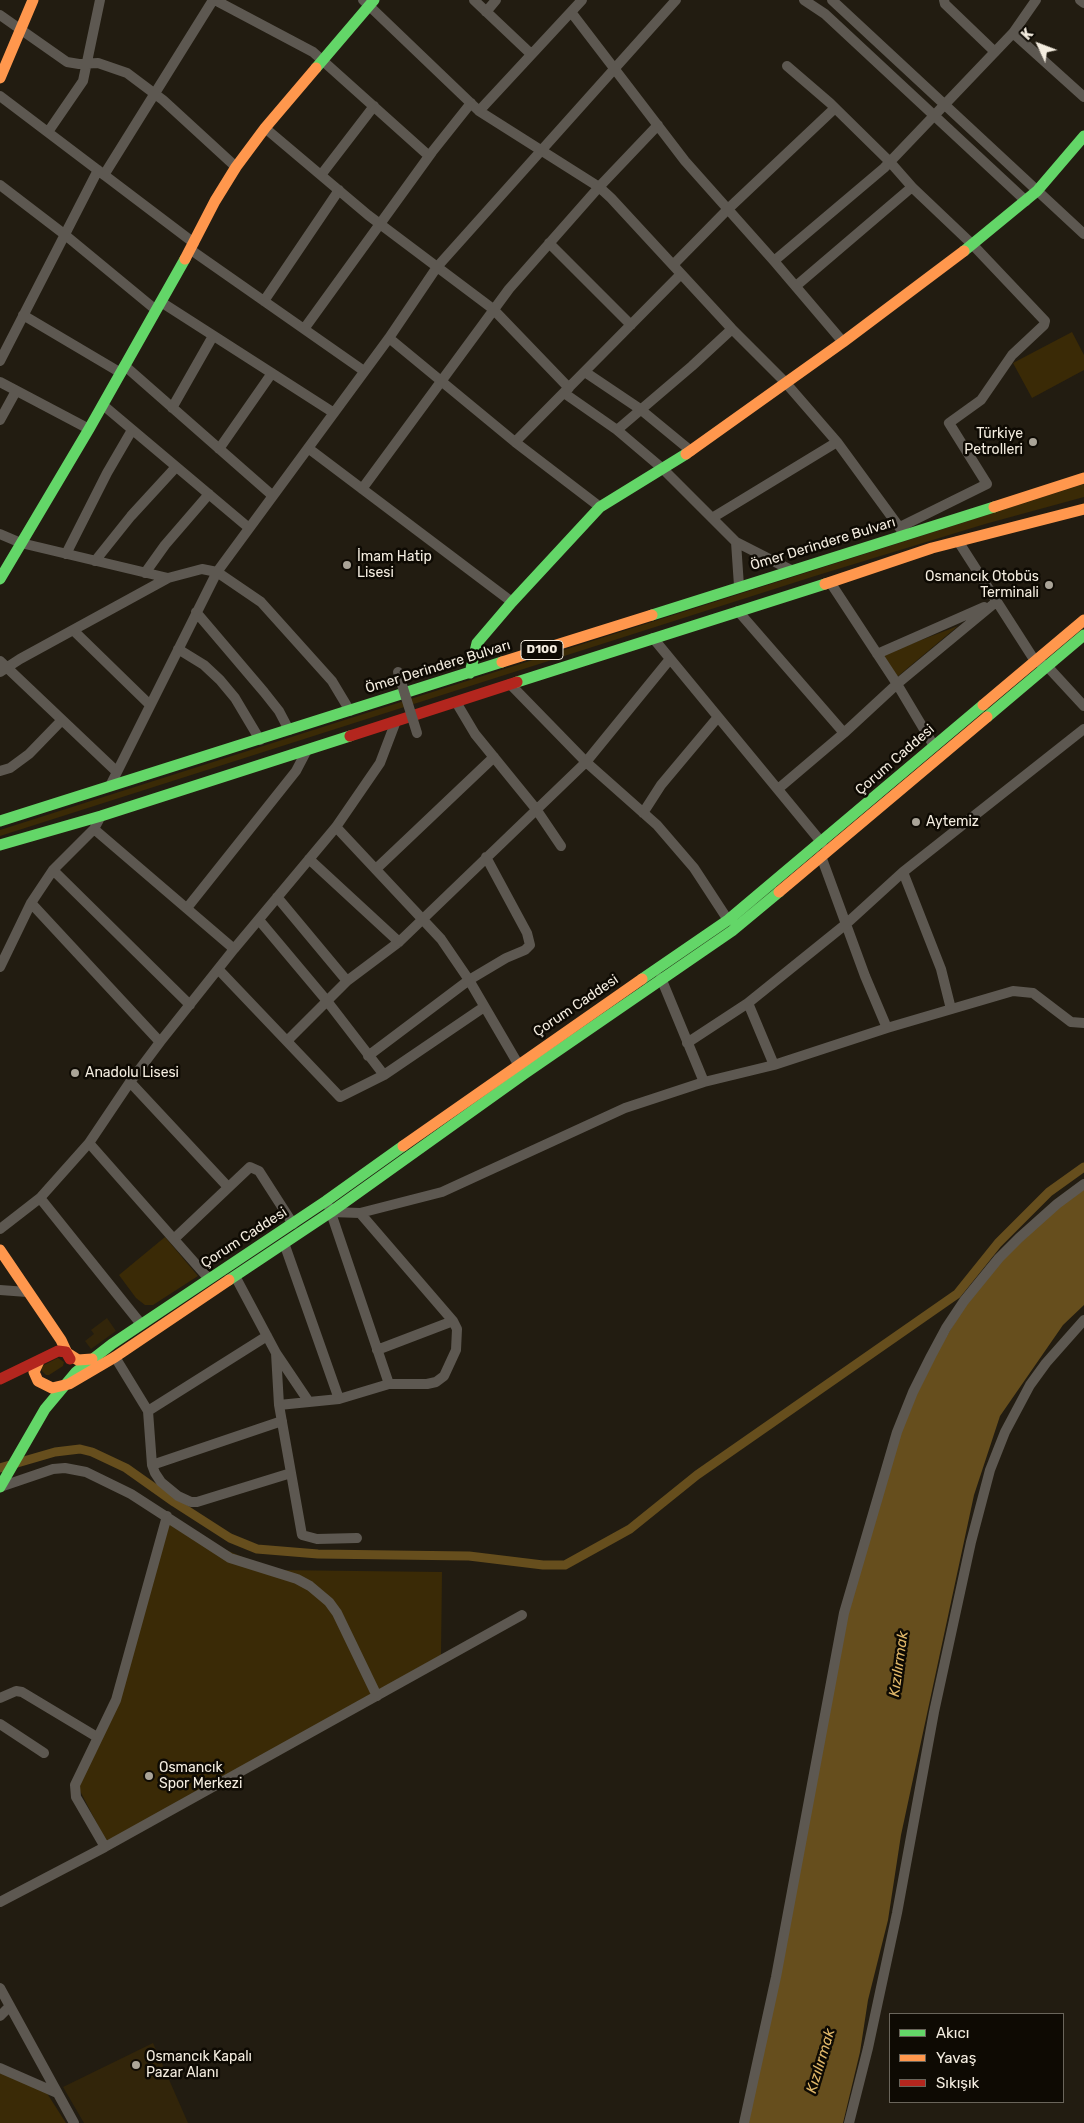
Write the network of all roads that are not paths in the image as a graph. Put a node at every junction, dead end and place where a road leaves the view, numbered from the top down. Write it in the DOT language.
graph roads {
  1 [pos="33,0"];
  2 [pos="100,0"];
  3 [pos="214,0"];
  4 [pos="474,0"];
  5 [pos="496,0"];
  6 [pos="582,0"];
  7 [pos="676,0"];
  8 [pos="804,0"];
  9 [pos="832,0"];
  10 [pos="944,0"];
  11 [pos="1036,0"];
  12 [pos="1080,0"];
  13 [pos="368,2"];
  14 [pos="1084,3"];
  15 [pos="486,12"];
  16 [pos="571,12"];
  17 [pos="0,15"];
  18 [pos="20,30"];
  19 [pos="1013,33"];
  20 [pos="995,52"];
  21 [pos="531,54"];
  22 [pos="322,60"];
  23 [pos="88,64"];
  24 [pos="787,66"];
  25 [pos="614,69"];
  26 [pos="0,78"];
  27 [pos="155,94"];
  28 [pos="0,96"];
  29 [pos="1084,97"];
  30 [pos="470,103"];
  31 [pos="944,104"];
  32 [pos="374,106"];
  33 [pos="835,108"];
  34 [pos="479,111"];
  35 [pos="934,115"];
  36 [pos="658,125"];
  37 [pos="265,128"];
  38 [pos="48,132"];
  39 [pos="1084,136"];
  40 [pos="542,149"];
  41 [pos="429,156"];
  42 [pos="890,162"];
  43 [pos="236,167"];
  44 [pos="101,173"];
  45 [pos="321,175"];
  46 [pos="0,185"];
  47 [pos="599,186"];
  48 [pos="912,187"];
  49 [pos="339,190"];
  50 [pos="1037,191"];
  51 [pos="1026,201"];
  52 [pos="728,209"];
  53 [pos="380,224"];
  54 [pos="64,234"];
  55 [pos="1084,234"];
  56 [pos="549,243"];
  57 [pos="972,244"];
  58 [pos="192,247"];
  59 [pos="774,261"];
  60 [pos="673,265"];
  61 [pos="438,267"];
  62 [pos="681,274"];
  63 [pos="796,286"];
  64 [pos="264,300"];
  65 [pos="159,306"];
  66 [pos="493,310"];
  67 [pos="23,316"];
  68 [pos="631,325"];
  69 [pos="304,329"];
  70 [pos="732,329"];
  71 [pos="214,336"];
  72 [pos="389,338"];
  73 [pos="843,342"];
  74 [pos="0,361"];
  75 [pos="123,370"];
  76 [pos="364,372"];
  77 [pos="584,372"];
  78 [pos="272,373"];
  79 [pos="441,380"];
  80 [pos="0,382"];
  81 [pos="785,382"];
  82 [pos="16,390"];
  83 [pos="566,391"];
  84 [pos="103,405"];
  85 [pos="172,408"];
  86 [pos="640,409"];
  87 [pos="334,413"];
  88 [pos="0,420"];
  89 [pos="89,429"];
  90 [pos="132,430"];
  91 [pos="617,430"];
  92 [pos="515,442"];
  93 [pos="837,442"];
  94 [pos="308,448"];
  95 [pos="219,449"];
  96 [pos="691,451"];
  97 [pos="176,467"];
  98 [pos="663,469"];
  99 [pos="1084,478"];
  100 [pos="362,489"];
  101 [pos="209,494"];
  102 [pos="273,496"];
  103 [pos="600,507"];
  104 [pos="1084,508"];
  105 [pos="712,518"];
  106 [pos="249,528"];
  107 [pos="902,531"];
  108 [pos="0,534"];
  109 [pos="736,542"];
  110 [pos="958,542"];
  111 [pos="21,543"];
  112 [pos="66,554"];
  113 [pos="95,561"];
  114 [pos="791,570"];
  115 [pos="145,572"];
  116 [pos="217,572"];
  117 [pos="168,578"];
  118 [pos="0,579"];
  119 [pos="830,582"];
  120 [pos="739,586"];
  121 [pos="512,602"];
  122 [pos="996,602"];
  123 [pos="738,611"];
  124 [pos="196,612"];
  125 [pos="1084,620"];
  126 [pos="73,630"];
  127 [pos="1084,635"];
  128 [pos="653,638"];
  129 [pos="178,649"];
  130 [pos="878,654"];
  131 [pos="670,658"];
  132 [pos="1035,661"];
  133 [pos="1048,666"];
  134 [pos="3,667"];
  135 [pos="398,672"];
  136 [pos="470,673"];
  137 [pos="510,684"];
  138 [pos="897,684"];
  139 [pos="456,702"];
  140 [pos="150,705"];
  141 [pos="1084,706"];
  142 [pos="350,711"];
  143 [pos="718,717"];
  144 [pos="62,720"];
  145 [pos="396,721"];
  146 [pos="1084,728"];
  147 [pos="289,730"];
  148 [pos="417,733"];
  149 [pos="844,734"];
  150 [pos="260,740"];
  151 [pos="934,746"];
  152 [pos="307,750"];
  153 [pos="494,757"];
  154 [pos="586,762"];
  155 [pos="0,771"];
  156 [pos="117,772"];
  157 [pos="110,787"];
  158 [pos="778,789"];
  159 [pos="536,809"];
  160 [pos="643,813"];
  161 [pos="101,816"];
  162 [pos="0,821"];
  163 [pos="336,826"];
  164 [pos="94,829"];
  165 [pos="822,842"];
  166 [pos="0,845"];
  167 [pos="561,846"];
  168 [pos="821,856"];
  169 [pos="486,857"];
  170 [pos="309,859"];
  171 [pos="376,869"];
  172 [pos="53,870"];
  173 [pos="903,872"];
  174 [pos="277,897"];
  175 [pos="31,903"];
  176 [pos="187,908"];
  177 [pos="422,919"];
  178 [pos="258,920"];
  179 [pos="728,920"];
  180 [pos="846,924"];
  181 [pos="399,942"];
  182 [pos="234,949"];
  183 [pos="0,968"];
  184 [pos="218,969"];
  185 [pos="661,978"];
  186 [pos="469,980"];
  187 [pos="347,981"];
  188 [pos="326,1001"];
  189 [pos="748,1003"];
  190 [pos="190,1005"];
  191 [pos="484,1007"];
  192 [pos="951,1010"];
  193 [pos="1084,1023"];
  194 [pos="888,1028"];
  195 [pos="287,1041"];
  196 [pos="160,1042"];
  197 [pos="687,1043"];
  198 [pos="368,1056"];
  199 [pos="774,1065"];
  200 [pos="521,1069"];
  201 [pos="384,1075"];
  202 [pos="130,1082"];
  203 [pos="704,1082"];
  204 [pos="89,1143"];
  205 [pos="1084,1184"];
  206 [pos="228,1187"];
  207 [pos="40,1198"];
  208 [pos="329,1207"];
  209 [pos="360,1213"];
  210 [pos="293,1224"];
  211 [pos="0,1229"];
  212 [pos="175,1238"];
  213 [pos="284,1242"];
  214 [pos="0,1250"];
  215 [pos="235,1276"];
  216 [pos="209,1279"];
  217 [pos="0,1290"];
  218 [pos="27,1292"];
  219 [pos="1084,1320"];
  220 [pos="453,1321"];
  221 [pos="141,1324"];
  222 [pos="267,1336"];
  223 [pos="62,1348"];
  224 [pos="376,1350"];
  225 [pos="276,1353"];
  226 [pos="115,1357"];
  227 [pos="92,1359"];
  228 [pos="39,1361"];
  229 [pos="72,1375"];
  230 [pos="0,1380"];
  231 [pos="43,1384"];
  232 [pos="389,1384"];
  233 [pos="62,1386"];
  234 [pos="339,1400"];
  235 [pos="50,1402"];
  236 [pos="309,1402"];
  237 [pos="279,1406"];
  238 [pos="148,1411"];
  239 [pos="282,1421"];
  240 [pos="152,1465"];
  241 [pos="291,1473"];
  242 [pos="0,1487"];
  243 [pos="167,1516"];
  244 [pos="357,1538"];
  245 [pos="522,1615"];
  246 [pos="377,1696"];
  247 [pos="0,1698"];
  248 [pos="0,1724"];
  249 [pos="97,1737"];
  250 [pos="44,1753"];
  251 [pos="105,1847"];
  252 [pos="0,1902"];
  253 [pos="0,1988"];
  254 [pos="10,2006"];
  255 [pos="0,2016"];
  256 [pos="0,2068"];
  257 [pos="57,2093"];
  258 [pos="74,2123"];
  259 [pos="744,2123"];
  260 [pos="848,2123"];
  1 -- 18 [label="main road"];
  2 -- 23 [label="street"];
  3 -- 22 [label="street"];
  3 -- 27 [label="street"];
  4 -- 15 [label="street"];
  5 -- 15 [label="street"];
  6 -- 16 [label="street"];
  7 -- 25 [label="street"];
  8 -- 35 [label="street"];
  9 -- 31 [label="street"];
  10 -- 20 [label="street"];
  11 -- 19 [label="street"];
  12 -- 14 [label="street"];
  13 -- 22 [label="main road"];
  13 -- 30 [label="street"];
  15 -- 21 [label="street"];
  16 -- 21 [label="street"];
  16 -- 25 [label="street"];
  17 -- 18 [label="street"];
  18 -- 23 [label="street"];
  18 -- 26 [label="main road"];
  19 -- 20 [label="street"];
  19 -- 29 [label="street"];
  20 -- 31 [label="street"];
  21 -- 34 [label="street"];
  22 -- 32 [label="street"];
  22 -- 37 [label="main road"];
  23 -- 27 [label="street"];
  23 -- 38 [label="street"];
  24 -- 33 [label="street"];
  25 -- 36 [label="street"];
  25 -- 40 [label="street"];
  27 -- 43 [label="street"];
  27 -- 44 [label="street"];
  28 -- 38 [label="street"];
  30 -- 34 [label="street"];
  30 -- 41 [label="street"];
  31 -- 35 [label="street"];
  31 -- 50 [label="street"];
  32 -- 41 [label="street"];
  32 -- 45 [label="street"];
  33 -- 42 [label="street"];
  33 -- 52 [label="street"];
  34 -- 40 [label="street"];
  35 -- 42 [label="street"];
  35 -- 51 [label="street"];
  36 -- 47 [label="street"];
  36 -- 52 [label="street"];
  37 -- 43 [label="main road"];
  37 -- 45 [label="street"];
  38 -- 44 [label="street"];
  39 -- 50 [label="main road"];
  40 -- 47 [label="street"];
  40 -- 61 [label="street"];
  41 -- 53 [label="street"];
  42 -- 48 [label="street"];
  42 -- 59 [label="street"];
  43 -- 58 [label="main road"];
  44 -- 54 [label="street"];
  44 -- 58 [label="street"];
  45 -- 49 [label="street"];
  46 -- 54 [label="street"];
  47 -- 56 [label="street"];
  47 -- 60 [label="street"];
  48 -- 57 [label="street"];
  48 -- 63 [label="street"];
  49 -- 53 [label="street"];
  49 -- 64 [label="street"];
  50 -- 51 [label="main road"];
  50 -- 55 [label="street"];
  51 -- 57 [label="main road"];
  52 -- 59 [label="street"];
  52 -- 60 [label="street"];
  53 -- 61 [label="street"];
  53 -- 69 [label="street"];
  54 -- 65 [label="street"];
  54 -- 67 [label="street"];
  56 -- 66 [label="street"];
  56 -- 68 [label="street"];
  57 -- 73 [label="main road"];
  57 -- 107 [label="street"];
  58 -- 64 [label="street"];
  58 -- 65 [label="main road"];
  59 -- 63 [label="street"];
  60 -- 62 [label="street"];
  61 -- 66 [label="street"];
  61 -- 72 [label="street"];
  62 -- 68 [label="street"];
  62 -- 70 [label="street"];
  63 -- 73 [label="street"];
  64 -- 69 [label="street"];
  65 -- 71 [label="street"];
  65 -- 75 [label="main road"];
  66 -- 79 [label="street"];
  66 -- 83 [label="street"];
  67 -- 74 [label="street"];
  67 -- 75 [label="street"];
  68 -- 77 [label="street"];
  69 -- 76 [label="street"];
  70 -- 81 [label="street"];
  70 -- 86 [label="street"];
  71 -- 78 [label="street"];
  71 -- 85 [label="street"];
  72 -- 76 [label="street"];
  72 -- 79 [label="street"];
  73 -- 81 [label="main road"];
  75 -- 84 [label="main road"];
  75 -- 85 [label="street"];
  76 -- 87 [label="street"];
  77 -- 83 [label="street"];
  77 -- 86 [label="street"];
  78 -- 87 [label="street"];
  78 -- 95 [label="street"];
  79 -- 92 [label="street"];
  79 -- 100 [label="street"];
  80 -- 82 [label="street"];
  81 -- 93 [label="street"];
  81 -- 96 [label="main road"];
  82 -- 88 [label="street"];
  82 -- 89 [label="street"];
  83 -- 91 [label="street"];
  83 -- 92 [label="street"];
  84 -- 89 [label="main road"];
  84 -- 90 [label="street"];
  85 -- 95 [label="street"];
  86 -- 91 [label="street"];
  86 -- 96 [label="street"];
  87 -- 94 [label="street"];
  89 -- 111 [label="main road"];
  90 -- 97 [label="street"];
  90 -- 112 [label="street"];
  91 -- 98 [label="street"];
  92 -- 103 [label="street"];
  93 -- 105 [label="street"];
  93 -- 107 [label="street"];
  94 -- 100 [label="street"];
  94 -- 102 [label="street"];
  95 -- 102 [label="street"];
  96 -- 98 [label="main road"];
  97 -- 101 [label="street"];
  97 -- 113 [label="street"];
  98 -- 103 [label="main road"];
  98 -- 105 [label="street"];
  99 -- 107 [label="main road, Ömer Derindere Bulvarı / D100"];
  100 -- 121 [label="street"];
  101 -- 106 [label="street"];
  101 -- 115 [label="street"];
  102 -- 106 [label="street"];
  103 -- 121 [label="main road"];
  104 -- 110 [label="main road, D100"];
  105 -- 109 [label="street"];
  106 -- 116 [label="street"];
  107 -- 114 [label="main road, Ömer Derindere Bulvarı / D100"];
  108 -- 111 [label="street"];
  109 -- 114 [label="street"];
  109 -- 120 [label="street"];
  110 -- 119 [label="main road, D100"];
  110 -- 122 [label="street"];
  111 -- 112 [label="street"];
  111 -- 118 [label="main road"];
  112 -- 113 [label="street"];
  113 -- 115 [label="street"];
  114 -- 120 [label="main road, Ömer Derindere Bulvarı / D100"];
  115 -- 117 [label="street"];
  116 -- 117 [label="street"];
  116 -- 124 [label="street"];
  116 -- 142 [label="street"];
  117 -- 126 [label="street"];
  119 -- 123 [label="main road, D100"];
  119 -- 130 [label="street"];
  120 -- 136 [label="main road, Ömer Derindere Bulvarı / D100"];
  121 -- 136 [label="main road"];
  122 -- 130 [label="street"];
  122 -- 132 [label="street"];
  122 -- 138 [label="street"];
  123 -- 128 [label="main road, D100"];
  123 -- 149 [label="street"];
  124 -- 129 [label="street"];
  124 -- 147 [label="street"];
  125 -- 132 [label="main road, Çorum Caddesi"];
  126 -- 134 [label="street"];
  126 -- 140 [label="street"];
  127 -- 133 [label="main road, Çorum Caddesi"];
  128 -- 131 [label="street"];
  128 -- 137 [label="main road, D100"];
  129 -- 140 [label="street"];
  129 -- 150 [label="street"];
  130 -- 138 [label="street"];
  131 -- 143 [label="street"];
  131 -- 154 [label="street"];
  132 -- 133 [label="street"];
  132 -- 151 [label="main road, Çorum Caddesi"];
  133 -- 141 [label="street"];
  133 -- 168 [label="main road, Çorum Caddesi"];
  134 -- 144 [label="street"];
  135 -- 148 [label="street, bridge"];
  136 -- 142 [label="main road, Ömer Derindere Bulvarı / D100"];
  137 -- 139 [label="main road, D100"];
  137 -- 154 [label="street"];
  138 -- 149 [label="street"];
  138 -- 151 [label="street"];
  139 -- 145 [label="main road, D100"];
  139 -- 153 [label="street"];
  140 -- 156 [label="street"];
  142 -- 147 [label="main road, Ömer Derindere Bulvarı / D100"];
  143 -- 158 [label="street"];
  143 -- 160 [label="street"];
  144 -- 155 [label="street"];
  144 -- 156 [label="street"];
  145 -- 152 [label="main road, D100"];
  145 -- 163 [label="street"];
  146 -- 173 [label="street"];
  147 -- 150 [label="main road, Ömer Derindere Bulvarı / D100"];
  149 -- 158 [label="street"];
  150 -- 157 [label="main road, Ömer Derindere Bulvarı / D100"];
  151 -- 165 [label="main road, Çorum Caddesi"];
  152 -- 161 [label="main road, D100"];
  152 -- 176 [label="street"];
  153 -- 159 [label="street"];
  153 -- 171 [label="street"];
  154 -- 159 [label="street"];
  154 -- 160 [label="street"];
  156 -- 157 [label="street"];
  157 -- 162 [label="main road, Ömer Derindere Bulvarı / D100"];
  158 -- 165 [label="street"];
  159 -- 167 [label="street"];
  159 -- 169 [label="street"];
  160 -- 179 [label="street"];
  161 -- 164 [label="street"];
  161 -- 166 [label="main road, D100"];
  163 -- 170 [label="street"];
  163 -- 171 [label="street"];
  164 -- 172 [label="street"];
  164 -- 176 [label="street"];
  165 -- 179 [label="main road, Çorum Caddesi"];
  168 -- 180 [label="street"];
  168 -- 185 [label="main road, Çorum Caddesi"];
  169 -- 177 [label="street"];
  169 -- 186 [label="street"];
  170 -- 174 [label="street"];
  170 -- 181 [label="street"];
  171 -- 177 [label="street"];
  172 -- 175 [label="street"];
  172 -- 190 [label="street"];
  173 -- 180 [label="street"];
  173 -- 192 [label="street"];
  174 -- 178 [label="street"];
  174 -- 187 [label="street"];
  175 -- 183 [label="street"];
  175 -- 196 [label="street"];
  176 -- 182 [label="street"];
  177 -- 181 [label="street"];
  177 -- 186 [label="street"];
  178 -- 182 [label="street"];
  178 -- 188 [label="street"];
  179 -- 200 [label="main road, Çorum Caddesi"];
  180 -- 189 [label="street"];
  180 -- 194 [label="street"];
  181 -- 187 [label="street"];
  182 -- 184 [label="street"];
  184 -- 190 [label="street"];
  184 -- 195 [label="street"];
  185 -- 197 [label="street"];
  185 -- 200 [label="main road, Çorum Caddesi"];
  186 -- 191 [label="street"];
  186 -- 198 [label="street"];
  187 -- 188 [label="street"];
  188 -- 195 [label="street"];
  188 -- 198 [label="street"];
  189 -- 197 [label="street"];
  189 -- 199 [label="street"];
  190 -- 196 [label="street"];
  191 -- 200 [label="street"];
  191 -- 201 [label="street"];
  192 -- 193 [label="street"];
  192 -- 194 [label="street"];
  194 -- 199 [label="street"];
  195 -- 201 [label="street"];
  196 -- 202 [label="street"];
  197 -- 203 [label="street"];
  198 -- 201 [label="street"];
  199 -- 203 [label="street"];
  200 -- 208 [label="main road, Çorum Caddesi"];
  202 -- 204 [label="street"];
  202 -- 206 [label="street"];
  203 -- 209 [label="street"];
  204 -- 207 [label="street"];
  204 -- 212 [label="street"];
  205 -- 259 [label="street"];
  206 -- 210 [label="street"];
  206 -- 212 [label="street"];
  207 -- 211 [label="street"];
  207 -- 221 [label="street"];
  208 -- 209 [label="street"];
  208 -- 210 [label="main road, Çorum Caddesi"];
  208 -- 213 [label="main road, Çorum Caddesi"];
  208 -- 224 [label="street"];
  209 -- 220 [label="street"];
  210 -- 216 [label="main road, Çorum Caddesi"];
  212 -- 216 [label="street"];
  213 -- 215 [label="main road, Çorum Caddesi"];
  213 -- 234 [label="street"];
  214 -- 218 [label="main road"];
  215 -- 222 [label="street"];
  215 -- 226 [label="main road, Çorum Caddesi"];
  216 -- 221 [label="main road, Çorum Caddesi"];
  217 -- 218 [label="street"];
  218 -- 223 [label="main road"];
  219 -- 260 [label="street"];
  220 -- 224 [label="street"];
  220 -- 232 [label="street"];
  221 -- 227 [label="main road, Çorum Caddesi"];
  222 -- 225 [label="street"];
  222 -- 238 [label="street"];
  223 -- 227 [label="main road"];
  223 -- 228 [label="main road"];
  223 -- 229 [label="main road"];
  224 -- 232 [label="street"];
  225 -- 236 [label="street"];
  225 -- 237 [label="street"];
  226 -- 233 [label="main road, Çorum Caddesi"];
  226 -- 238 [label="street"];
  227 -- 229 [label="main road, Çorum Caddesi"];
  228 -- 230 [label="main road"];
  228 -- 231 [label="main road"];
  229 -- 233 [label="main road, Çorum Caddesi"];
  230 -- 231 [label="main road"];
  231 -- 233 [label="main road"];
  231 -- 235 [label="main road"];
  232 -- 234 [label="street"];
  233 -- 235 [label="main road, Çorum Caddesi"];
  234 -- 236 [label="street"];
  235 -- 242 [label="main road, Çorum Caddesi"];
  236 -- 237 [label="street"];
  237 -- 239 [label="street"];
  238 -- 240 [label="street"];
  239 -- 240 [label="street"];
  239 -- 241 [label="street"];
  240 -- 241 [label="street"];
  241 -- 244 [label="street"];
  242 -- 243 [label="street"];
  243 -- 246 [label="street"];
  243 -- 249 [label="street"];
  245 -- 246 [label="street"];
  246 -- 251 [label="street"];
  247 -- 249 [label="street"];
  248 -- 250 [label="street"];
  249 -- 251 [label="street"];
  251 -- 252 [label="street"];
  253 -- 254 [label="street"];
  254 -- 255 [label="street"];
  254 -- 257 [label="street"];
  256 -- 257 [label="street"];
  257 -- 258 [label="street"];
}
